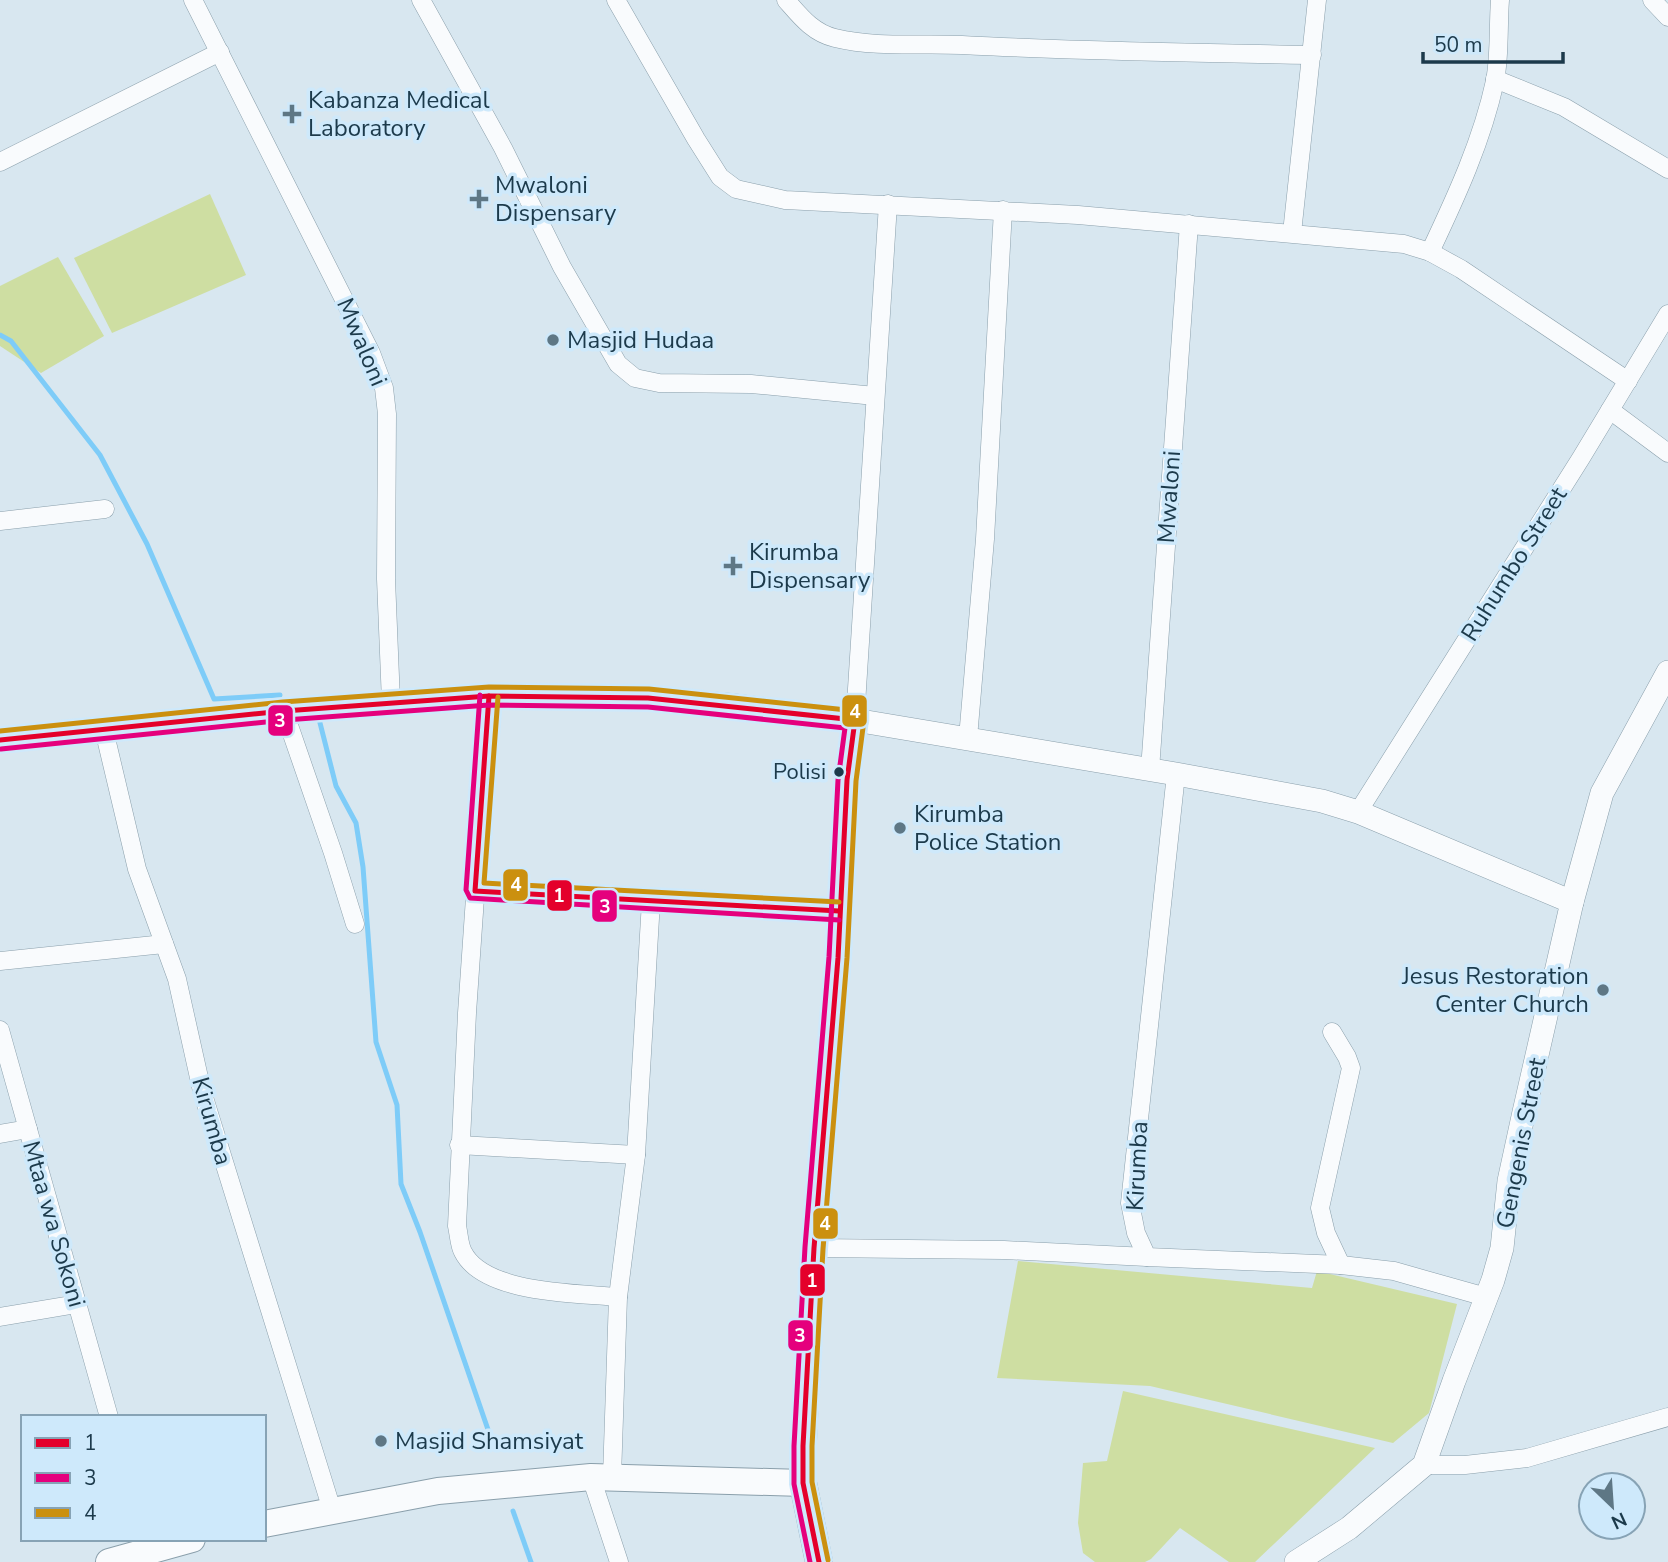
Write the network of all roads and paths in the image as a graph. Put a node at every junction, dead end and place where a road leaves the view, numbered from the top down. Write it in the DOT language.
graph roads {
  1 [pos="193,0"];
  2 [pos="421,0"];
  3 [pos="616,0"];
  4 [pos="786,0"];
  5 [pos="1317,0"];
  6 [pos="1500,0"];
  7 [pos="1652,0"];
  8 [pos="1668,17"];
  9 [pos="220,52"];
  10 [pos="1312,55"];
  11 [pos="1495,79"];
  12 [pos="0,162"];
  13 [pos="1668,169"];
  14 [pos="888,204"];
  15 [pos="1003,210"];
  16 [pos="1189,224"];
  17 [pos="1292,233"];
  18 [pos="1430,252"];
  19 [pos="1668,314"];
  20 [pos="1628,381"];
  21 [pos="875,396"];
  22 [pos="1610,410"];
  23 [pos="1668,453"];
  24 [pos="105,509"];
  25 [pos="0,521"];
  26 [pos="1668,673"];
  27 [pos="489,695"];
  28 [pos="391,702"];
  29 [pos="284,711"];
  30 [pos="855,720"];
  31 [pos="104,730"];
  32 [pos="968,738"];
  33 [pos="0,740"];
  34 [pos="1150,770"];
  35 [pos="1176,774"];
  36 [pos="1358,812"];
  37 [pos="475,891"];
  38 [pos="651,901"];
  39 [pos="1572,902"];
  40 [pos="839,911"];
  41 [pos="355,924"];
  42 [pos="164,944"];
  43 [pos="0,961"];
  44 [pos="0,1030"];
  45 [pos="1332,1032"];
  46 [pos="28,1129"];
  47 [pos="0,1134"];
  48 [pos="459,1145"];
  49 [pos="636,1155"];
  50 [pos="814,1248"];
  51 [pos="1147,1257"];
  52 [pos="1340,1265"];
  53 [pos="618,1297"];
  54 [pos="1486,1297"];
  55 [pos="76,1304"];
  56 [pos="0,1317"];
  57 [pos="108,1415"];
  58 [pos="1668,1417"];
  59 [pos="1424,1465"];
  60 [pos="601,1477"];
  61 [pos="803,1483"];
  62 [pos="332,1510"];
  63 [pos="266,1524"];
  64 [pos="179,1541"];
  65 [pos="146,1546"];
  66 [pos="109,1562"];
  67 [pos="619,1562"];
  68 [pos="819,1562"];
  69 [pos="1296,1562"];
  1 -- 9 [label="street, Mwaloni"];
  2 -- 21 [label="street"];
  3 -- 14 [label="street"];
  4 -- 10 [label="street"];
  5 -- 10 [label="street"];
  6 -- 11 [label="street"];
  7 -- 8 [label="street"];
  9 -- 12 [label="street"];
  9 -- 28 [label="street, Mwaloni"];
  10 -- 17 [label="street"];
  11 -- 13 [label="street"];
  11 -- 18 [label="street"];
  14 -- 15 [label="street"];
  14 -- 21 [label="street"];
  15 -- 16 [label="street"];
  15 -- 32 [label="street"];
  16 -- 17 [label="street"];
  16 -- 34 [label="street, Mwaloni"];
  17 -- 18 [label="street"];
  18 -- 20 [label="street"];
  19 -- 20 [label="street, Ruhumbo Street"];
  20 -- 22 [label="street, Ruhumbo Street"];
  21 -- 30 [label="street"];
  22 -- 23 [label="street"];
  22 -- 36 [label="street, Ruhumbo Street"];
  24 -- 25 [label="street"];
  26 -- 39 [label="street, Gengenis Street"];
  27 -- 28 [label="street"];
  27 -- 30 [label="street"];
  27 -- 37 [label="street"];
  28 -- 29 [label="street"];
  29 -- 31 [label="street"];
  29 -- 41 [label="street"];
  30 -- 32 [label="street"];
  30 -- 40 [label="street"];
  31 -- 33 [label="street"];
  31 -- 42 [label="street, Kirumba"];
  32 -- 34 [label="street"];
  34 -- 35 [label="street"];
  35 -- 36 [label="street"];
  35 -- 51 [label="street, Kirumba"];
  36 -- 39 [label="street"];
  37 -- 38 [label="street"];
  37 -- 48 [label="street"];
  38 -- 40 [label="street"];
  38 -- 49 [label="street"];
  39 -- 54 [label="street, Gengenis Street"];
  40 -- 50 [label="street"];
  42 -- 43 [label="street"];
  42 -- 62 [label="street, Kirumba"];
  44 -- 46 [label="street, Mtaa wa Sokoni"];
  45 -- 52 [label="street"];
  46 -- 47 [label="street"];
  46 -- 55 [label="street, Mtaa wa Sokoni"];
  48 -- 49 [label="street"];
  48 -- 53 [label="street"];
  49 -- 53 [label="street"];
  50 -- 51 [label="street"];
  50 -- 61 [label="street"];
  51 -- 52 [label="street"];
  52 -- 54 [label="street"];
  53 -- 60 [label="street"];
  54 -- 59 [label="street, Gengenis Street"];
  55 -- 56 [label="street"];
  55 -- 57 [label="street, Mtaa wa Sokoni"];
  58 -- 59 [label="street"];
  59 -- 69 [label="street, Gengenis Street"];
  60 -- 61 [label="main road"];
  60 -- 62 [label="main road"];
  60 -- 67 [label="street"];
  61 -- 68 [label="main road"];
  62 -- 63 [label="main road"];
  64 -- 65 [label="main road"];
  65 -- 66 [label="main road"];
}
